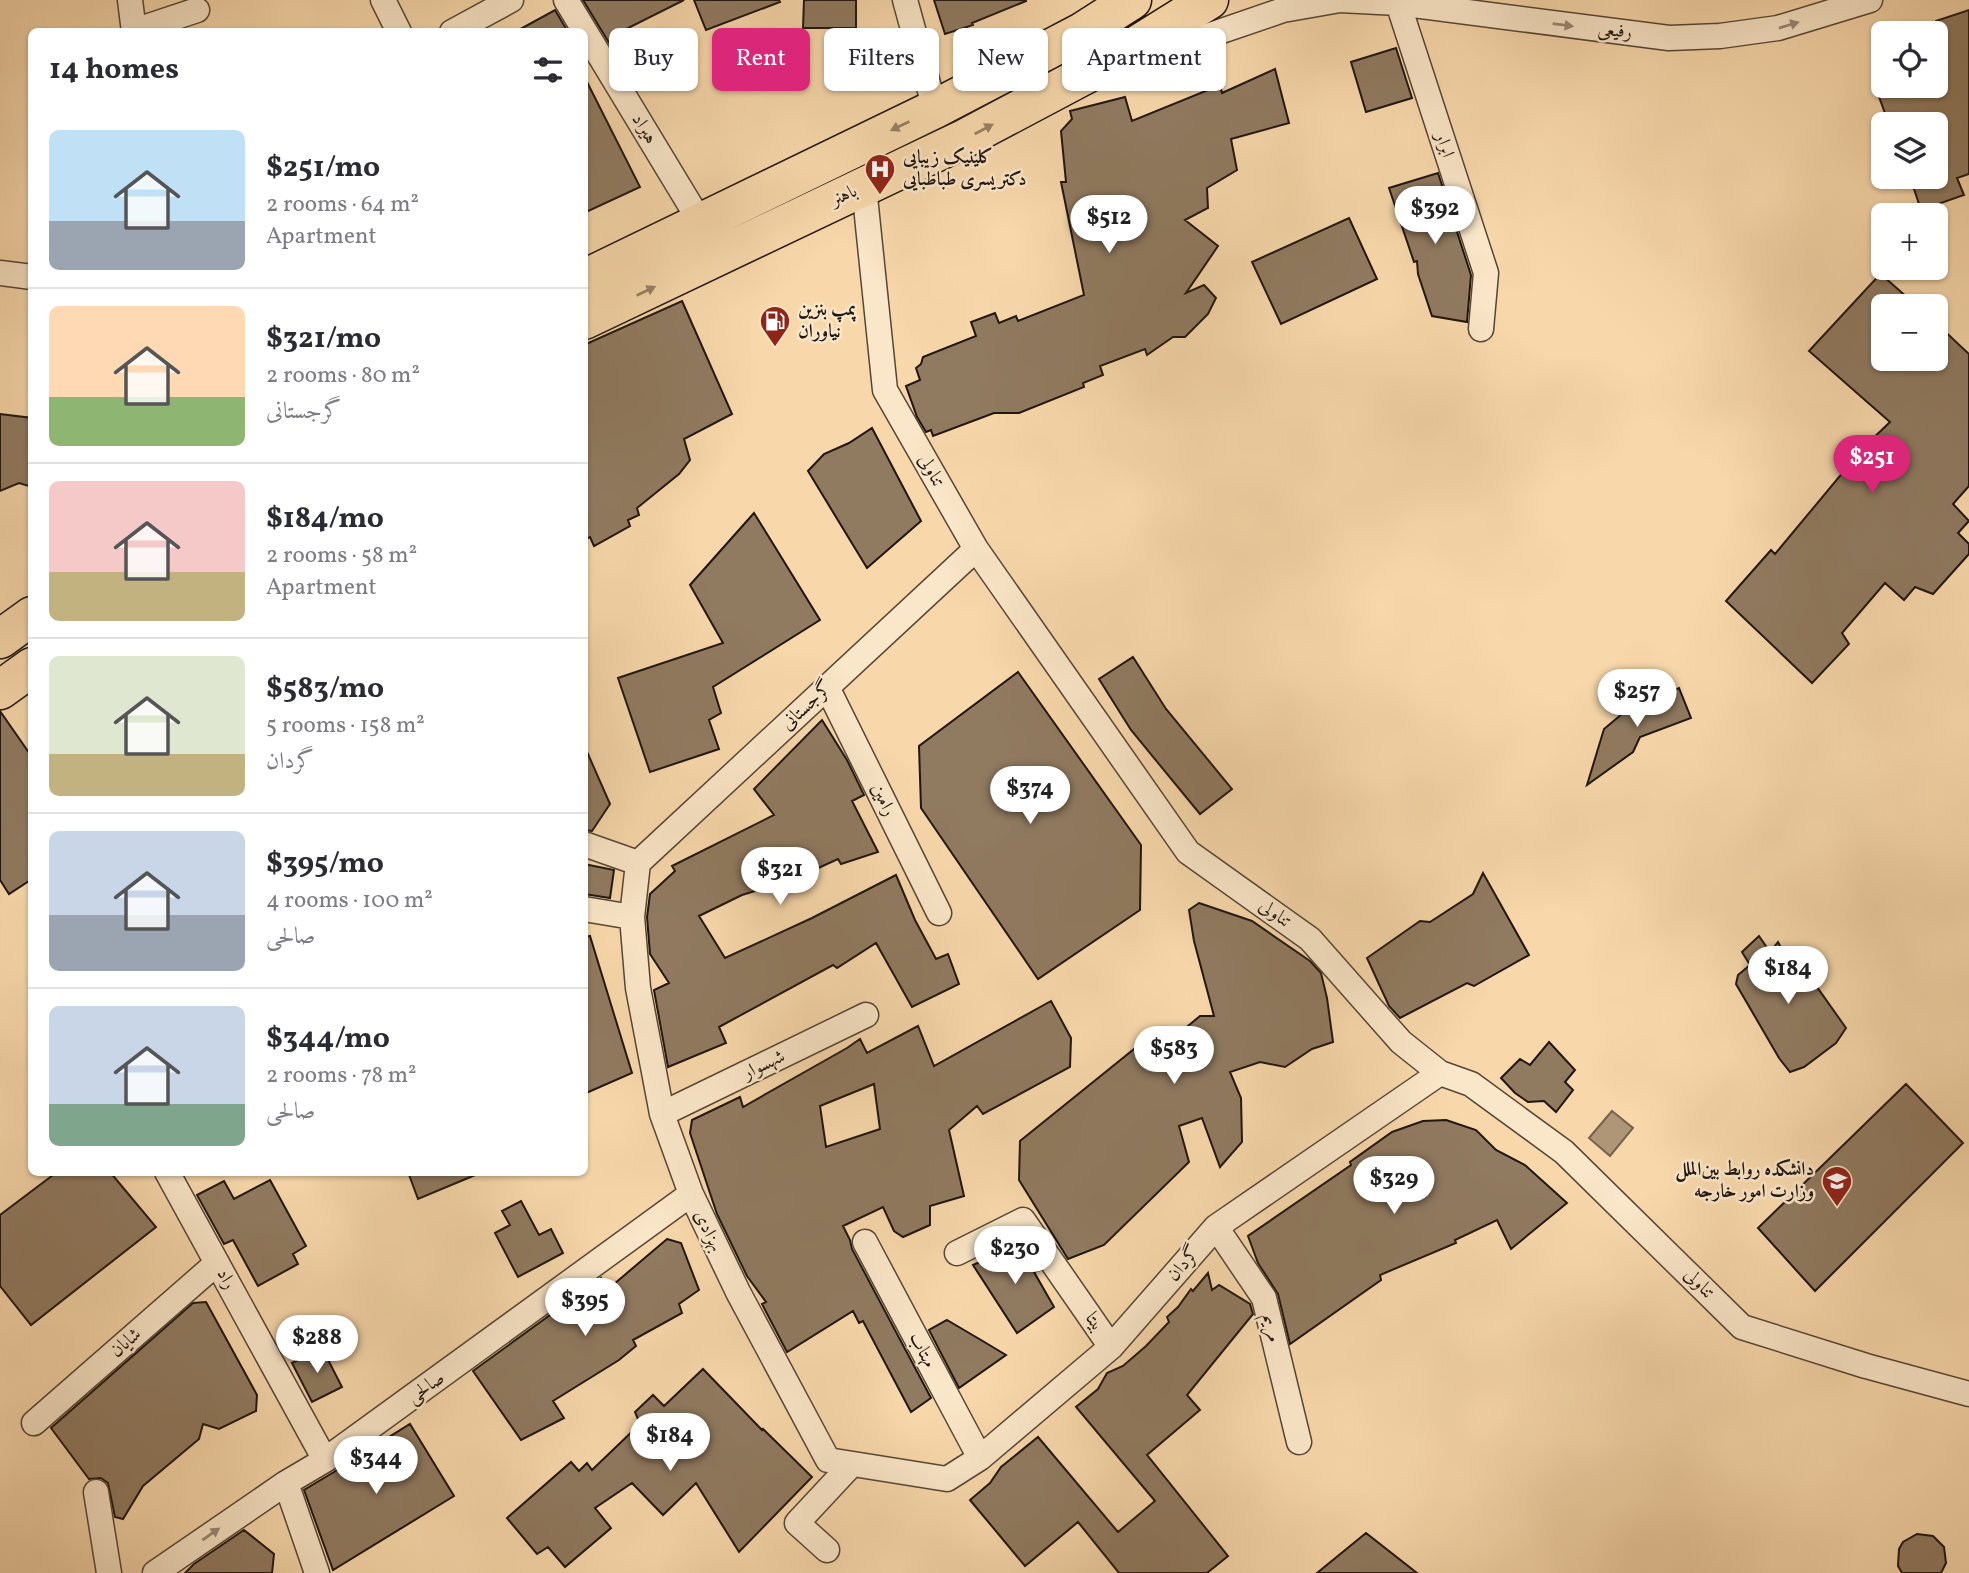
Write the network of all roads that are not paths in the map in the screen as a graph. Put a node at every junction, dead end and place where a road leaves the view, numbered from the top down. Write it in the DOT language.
graph roads {
  1 [pos="130,0"];
  2 [pos="383,0"];
  3 [pos="512,0"];
  4 [pos="566,0"];
  5 [pos="905,0"];
  6 [pos="1132,0"];
  7 [pos="1209,0"];
  8 [pos="1870,0"];
  9 [pos="1398,3"];
  10 [pos="197,10"];
  11 [pos="134,28"];
  12 [pos="143,28"];
  13 [pos="397,28"];
  14 [pos="460,28"];
  15 [pos="583,28"];
  16 [pos="1164,28"];
  17 [pos="1226,30"];
  18 [pos="588,36"];
  19 [pos="1062,87"];
  20 [pos="935,109"];
  21 [pos="864,187"];
  22 [pos="701,223"];
  23 [pos="0,273"];
  24 [pos="28,276"];
  25 [pos="588,277"];
  26 [pos="588,318"];
  27 [pos="1481,329"];
  28 [pos="976,549"];
  29 [pos="827,687"];
  30 [pos="588,845"];
  31 [pos="638,863"];
  32 [pos="588,910"];
  33 [pos="939,913"];
  34 [pos="632,917"];
  35 [pos="866,1015"];
  36 [pos="1440,1073"];
  37 [pos="662,1114"];
  38 [pos="169,1176"];
  39 [pos="691,1194"];
  40 [pos="1216,1227"];
  41 [pos="865,1242"];
  42 [pos="957,1253"];
  43 [pos="218,1263"];
  44 [pos="1111,1347"];
  45 [pos="1969,1394"];
  46 [pos="34,1423"];
  47 [pos="1299,1442"];
  48 [pos="980,1458"];
  49 [pos="325,1460"];
  50 [pos="852,1464"];
  51 [pos="947,1479"];
  52 [pos="286,1483"];
  53 [pos="96,1492"];
  54 [pos="827,1550"];
  55 [pos="109,1573"];
  56 [pos="155,1573"];
  57 [pos="317,1573"];
  1 -- 11 [label="street"];
  2 -- 13 [label="street"];
  3 -- 14 [label="street"];
  4 -- 15 [label="street, هیراد"];
  5 -- 20 [label="street"];
  6 -- 20 [label="main road, باهنر"];
  7 -- 16 [label="main road, باهنر"];
  9 -- 8 [label="street, رفیعی, one-way"];
  9 -- 17 [label="street, رفیعی"];
  9 -- 27 [label="street, ابرار"];
  10 -- 12 [label="street"];
  18 -- 22 [label="street, هیراد"];
  21 -- 19 [label="main road, باهنر, one-way"];
  20 -- 22 [label="main road, باهنر, one-way"];
  26 -- 21 [label="main road, باهنر, one-way"];
  21 -- 28 [label="street, تناولی"];
  22 -- 25 [label="main road, باهنر"];
  23 -- 24 [label="street"];
  28 -- 29 [label="street, گرجستانی"];
  28 -- 36 [label="street, تناولی"];
  29 -- 31 [label="street, گرجستانی"];
  29 -- 33 [label="street, رامین"];
  30 -- 31 [label="street"];
  31 -- 34 [label="street, بهزادی"];
  32 -- 34 [label="street"];
  34 -- 37 [label="street, بهزادی"];
  35 -- 37 [label="street, شهسوار"];
  36 -- 40 [label="street, گردان"];
  36 -- 45 [label="street, تناولی"];
  37 -- 39 [label="street, بهزادی"];
  38 -- 43 [label="street, راد"];
  39 -- 49 [label="street, صالحی"];
  39 -- 50 [label="street, بهزادی"];
  40 -- 44 [label="street, گردان"];
  40 -- 47 [label="street, مریم"];
  41 -- 48 [label="street, مهتاب"];
  42 -- 44 [label="street, بیتا"];
  43 -- 46 [label="street, شایان"];
  43 -- 49 [label="street, راد"];
  44 -- 48 [label="street, گردان"];
  48 -- 51 [label="street, گردان"];
  49 -- 52 [label="street, صالحی"];
  50 -- 51 [label="street, بهزادی"];
  50 -- 54 [label="street"];
  56 -- 52 [label="street, صالحی, one-way"];
  52 -- 57 [label="street"];
  53 -- 55 [label="street"];
}
